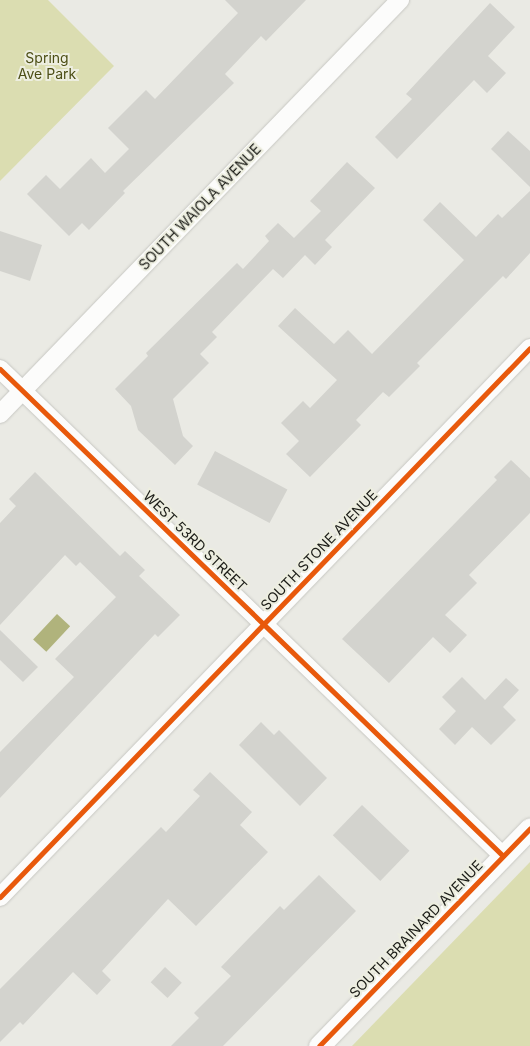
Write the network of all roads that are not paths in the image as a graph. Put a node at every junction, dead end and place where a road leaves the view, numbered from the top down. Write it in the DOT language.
graph roads {
  1 [pos="400,0"];
  2 [pos="530,348"];
  3 [pos="0,369"];
  4 [pos="22,391"];
  5 [pos="0,414"];
  6 [pos="264,622"];
  7 [pos="530,828"];
  8 [pos="503,856"];
  9 [pos="0,897"];
  10 [pos="319,1046"];
  1 -- 4 [label="street, SOUTH WAIOLA AVENUE"];
  2 -- 6 [label="street, SOUTH STONE AVENUE"];
  3 -- 4 [label="street, WEST 53RD STREET"];
  4 -- 5 [label="street, SOUTH WAIOLA AVENUE"];
  4 -- 6 [label="street, WEST 53RD STREET"];
  6 -- 8 [label="street, WEST 53RD STREET"];
  6 -- 9 [label="street, SOUTH STONE AVENUE"];
  7 -- 8 [label="street, SOUTH BRAINARD AVENUE"];
  8 -- 10 [label="street, SOUTH BRAINARD AVENUE"];
}
